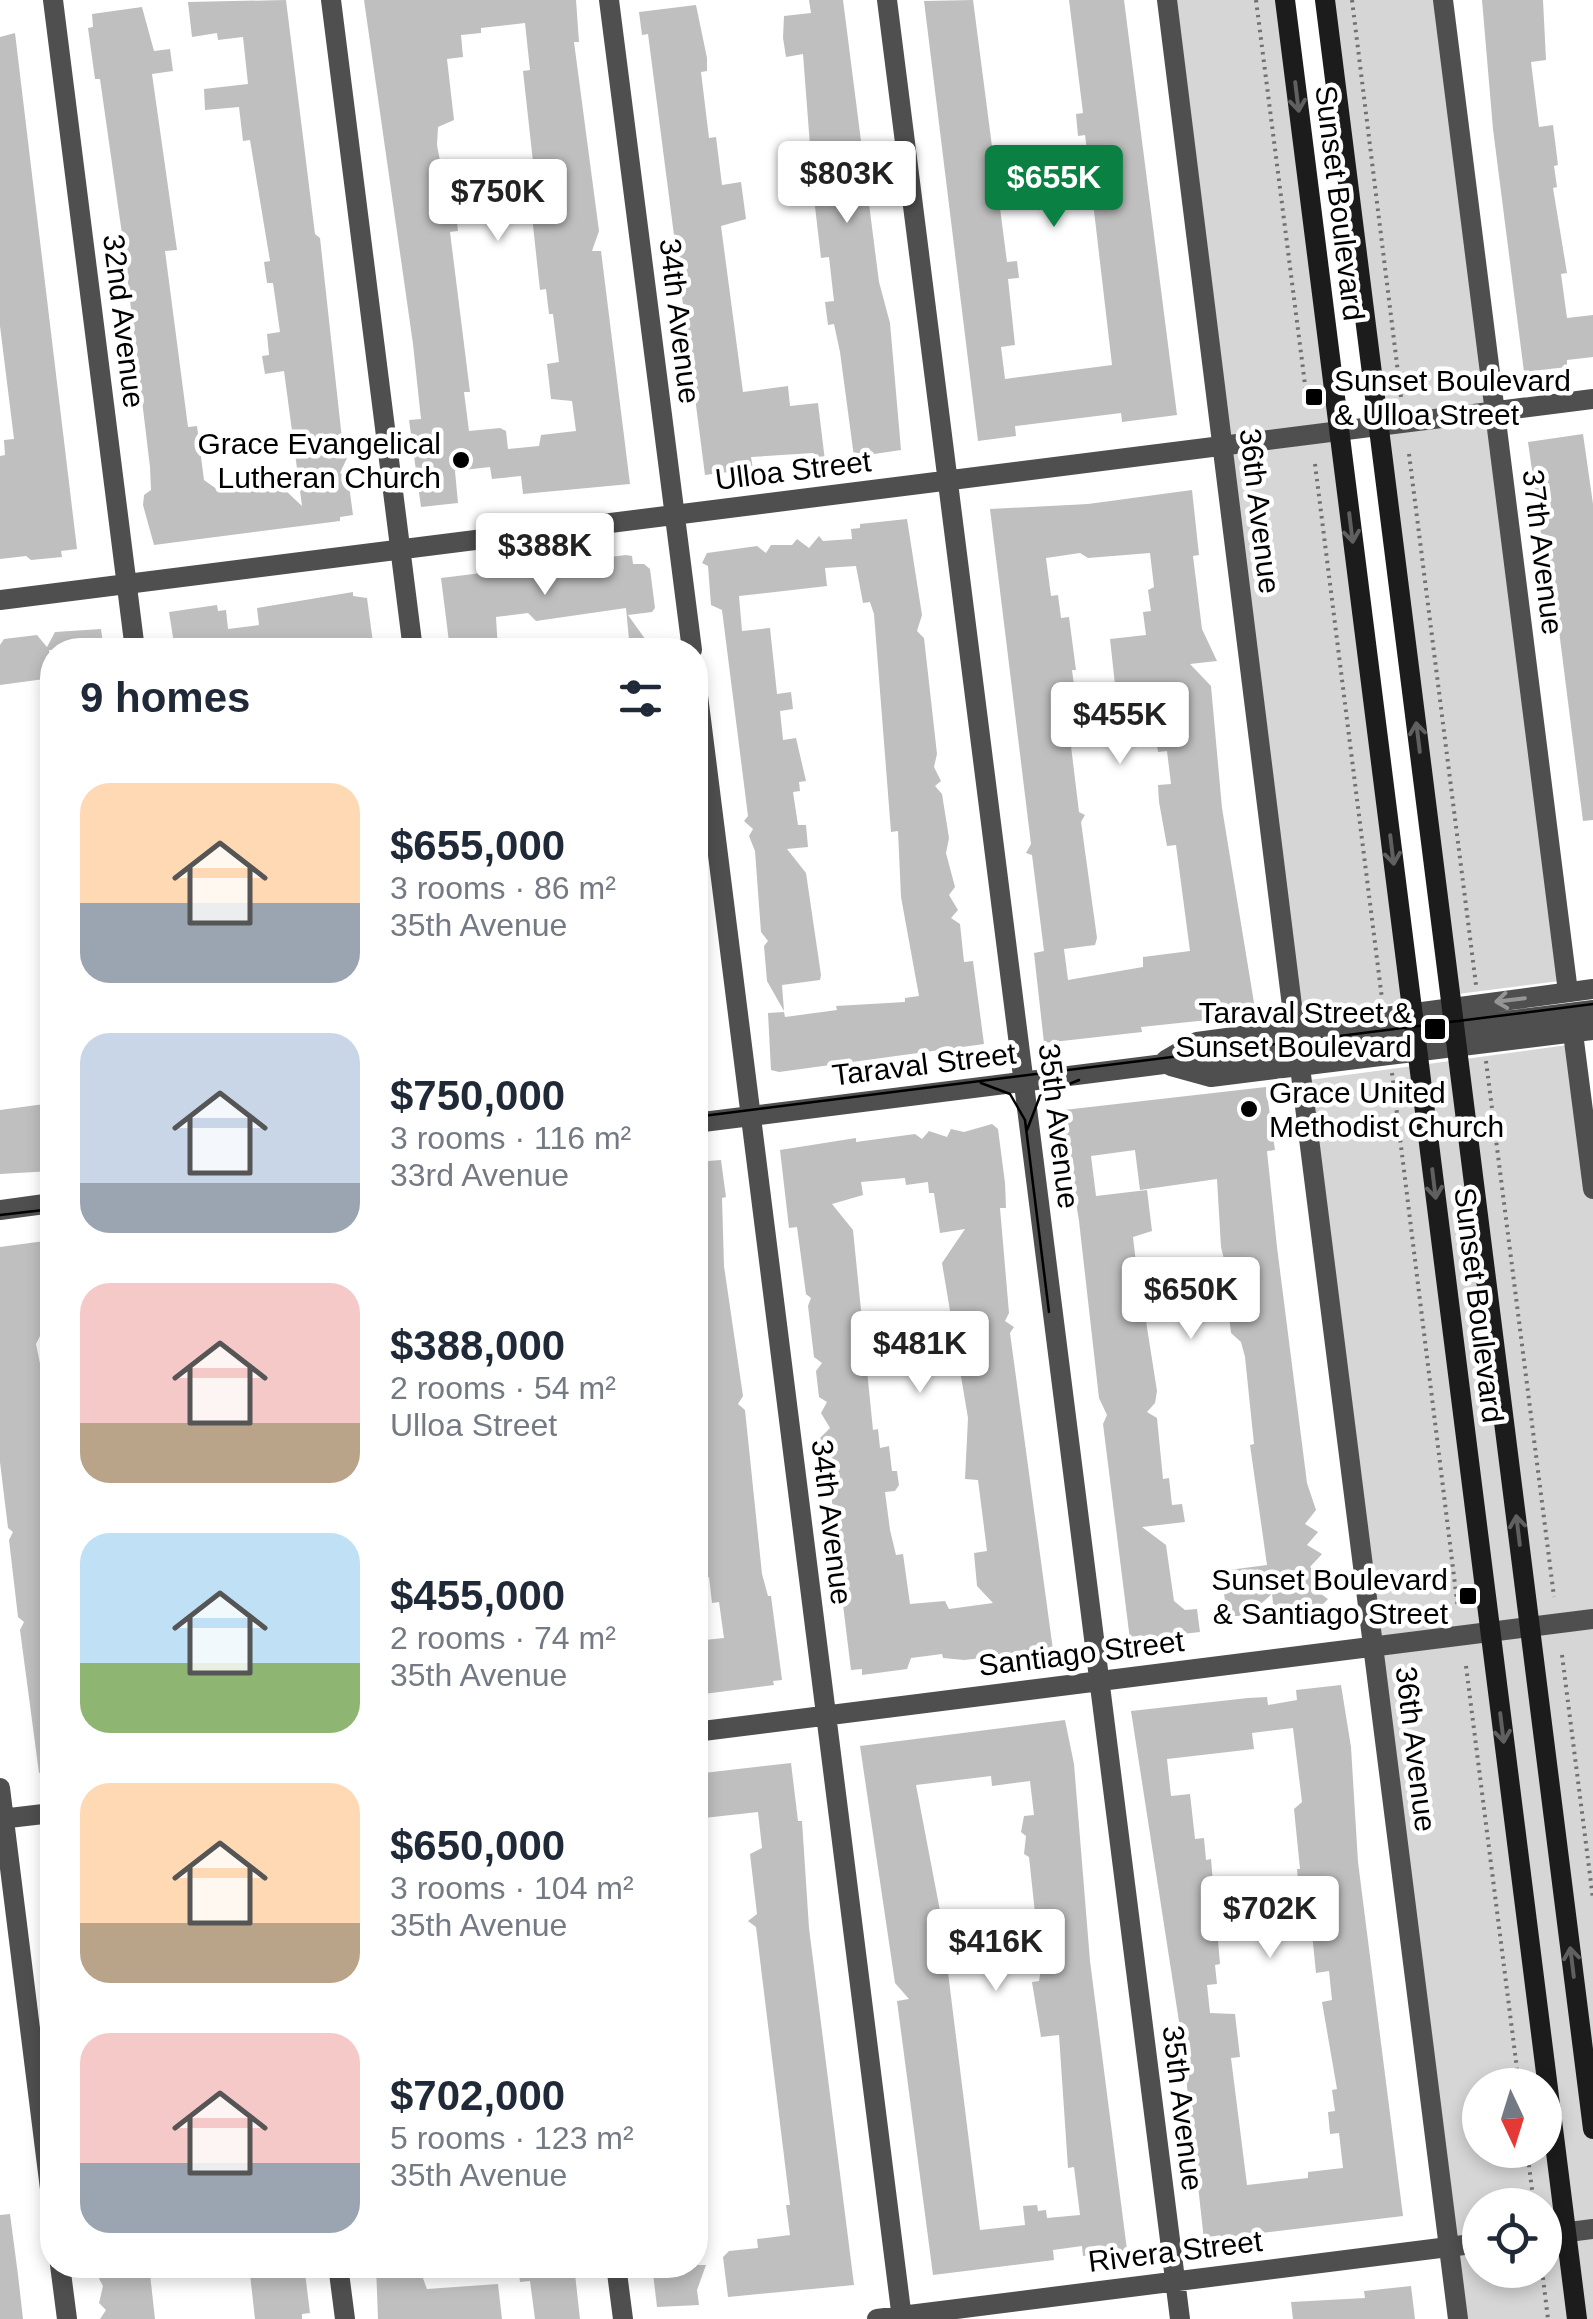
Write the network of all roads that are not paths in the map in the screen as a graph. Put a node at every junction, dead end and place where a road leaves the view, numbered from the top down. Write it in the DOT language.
graph roads {
  1 [pos="53,0"];
  2 [pos="331,0"];
  3 [pos="610,0"];
  4 [pos="887,0"];
  5 [pos="1168,0"];
  6 [pos="1285,0"];
  7 [pos="1325,0"];
  8 [pos="1443,0"];
  9 [pos="1593,399"];
  10 [pos="1495,412"];
  11 [pos="1378,426"];
  12 [pos="1339,431"];
  13 [pos="1222,446"];
  14 [pos="948,481"];
  15 [pos="675,515"];
  16 [pos="400,550"];
  17 [pos="126,584"];
  18 [pos="0,600"];
  19 [pos="133,638"];
  20 [pos="411,638"];
  21 [pos="690,638"];
  22 [pos="708,775"];
  23 [pos="1593,989"];
  24 [pos="1568,992"];
  25 [pos="1593,1010"];
  26 [pos="1454,1027"];
  27 [pos="1295,1030"];
  28 [pos="1415,1032"];
  29 [pos="1583,1032"];
  30 [pos="1160,1064"];
  31 [pos="1300,1067"];
  32 [pos="1024,1081"];
  33 [pos="751,1116"];
  34 [pos="708,1121"];
  35 [pos="1593,1189"];
  36 [pos="40,1205"];
  37 [pos="0,1210"];
  38 [pos="1593,1619"];
  39 [pos="1530,1627"];
  40 [pos="1490,1632"];
  41 [pos="1373,1647"];
  42 [pos="1099,1681"];
  43 [pos="826,1716"];
  44 [pos="708,1730"];
  45 [pos="0,1788"];
  46 [pos="40,1814"];
  47 [pos="2,1819"];
  48 [pos="40,2112"];
  49 [pos="1593,2128"];
  50 [pos="1551,2188"];
  51 [pos="1593,2229"];
  52 [pos="1562,2232"];
  53 [pos="1462,2245"];
  54 [pos="1449,2247"];
  55 [pos="1562,2258"];
  56 [pos="62,2278"];
  57 [pos="340,2278"];
  58 [pos="618,2278"];
  59 [pos="1175,2281"];
  60 [pos="902,2317"];
  61 [pos="67,2319"];
  62 [pos="345,2319"];
  63 [pos="623,2319"];
  64 [pos="877,2319"];
  65 [pos="1180,2319"];
  66 [pos="1458,2319"];
  67 [pos="1577,2319"];
  1 -- 17 [label="street, 32nd Avenue"];
  2 -- 16 [label="street"];
  3 -- 15 [label="street, 34th Avenue"];
  4 -- 14 [label="street, 35th Avenue"];
  5 -- 13 [label="street, 36th Avenue"];
  6 -- 12 [label="main road, Sunset Boulevard, one-way"];
  7 -- 11 [label="main road, Sunset Boulevard"];
  8 -- 10 [label="street, 37th Avenue"];
  9 -- 10 [label="street, Ulloa Street"];
  10 -- 11 [label="street, Ulloa Street"];
  10 -- 24 [label="street, 37th Avenue"];
  11 -- 12 [label="street, Ulloa Street"];
  26 -- 11 [label="main road, Sunset Boulevard, one-way"];
  12 -- 13 [label="street, Ulloa Street"];
  12 -- 28 [label="main road, Sunset Boulevard, one-way"];
  13 -- 14 [label="street, Ulloa Street"];
  13 -- 27 [label="street, 36th Avenue"];
  14 -- 15 [label="street, Ulloa Street"];
  14 -- 32 [label="street, 35th Avenue"];
  15 -- 16 [label="street, Ulloa Street"];
  15 -- 21 [label="street, 34th Avenue"];
  16 -- 17 [label="street, Ulloa Street"];
  16 -- 20 [label="street"];
  17 -- 18 [label="street, Ulloa Street"];
  17 -- 19 [label="street, 32nd Avenue"];
  22 -- 33 [label="street, 34th Avenue"];
  23 -- 24 [label="street, Taraval Street"];
  24 -- 26 [label="street, Taraval Street, one-way"];
  25 -- 26 [label="street, Taraval Street"];
  26 -- 28 [label="street, Taraval Street"];
  26 -- 28 [label="street, Taraval Street"];
  26 -- 29 [label="street, Taraval Street"];
  39 -- 26 [label="main road, Sunset Boulevard, one-way"];
  27 -- 28 [label="street, Taraval Street"];
  27 -- 30 [label="street, Taraval Street"];
  28 -- 30 [label="street, Taraval Street"];
  28 -- 31 [label="street, Taraval Street"];
  28 -- 40 [label="main road, Sunset Boulevard, one-way"];
  29 -- 35 [label="street"];
  30 -- 31 [label="street, Taraval Street"];
  30 -- 32 [label="street, Taraval Street"];
  31 -- 41 [label="street, 36th Avenue"];
  32 -- 33 [label="street, Taraval Street"];
  32 -- 42 [label="street, 35th Avenue"];
  33 -- 34 [label="street, Taraval Street"];
  33 -- 43 [label="street, 34th Avenue"];
  36 -- 37 [label="street"];
  38 -- 39 [label="street, Santiago Street"];
  39 -- 40 [label="street, Santiago Street"];
  49 -- 39 [label="main road, Sunset Boulevard, one-way"];
  40 -- 41 [label="street, Santiago Street"];
  40 -- 50 [label="main road, Sunset Boulevard, one-way"];
  41 -- 42 [label="street, Santiago Street"];
  41 -- 54 [label="street, 36th Avenue"];
  42 -- 43 [label="street, Santiago Street"];
  42 -- 59 [label="street, 35th Avenue"];
  43 -- 44 [label="street, Santiago Street"];
  43 -- 60 [label="street, 34th Avenue"];
  45 -- 47 [label="street"];
  46 -- 47 [label="street"];
  47 -- 48 [label="street"];
  51 -- 52 [label="street"];
  53 -- 54 [label="street, Rivera Street"];
  54 -- 59 [label="street, Rivera Street"];
  54 -- 66 [label="street, 36th Avenue"];
  55 -- 67 [label="main road, Sunset Boulevard"];
  56 -- 61 [label="street"];
  57 -- 62 [label="street"];
  58 -- 63 [label="street"];
  59 -- 60 [label="street, Rivera Street"];
  59 -- 65 [label="street, 35th Avenue"];
  60 -- 64 [label="street, Rivera Street"];
}
